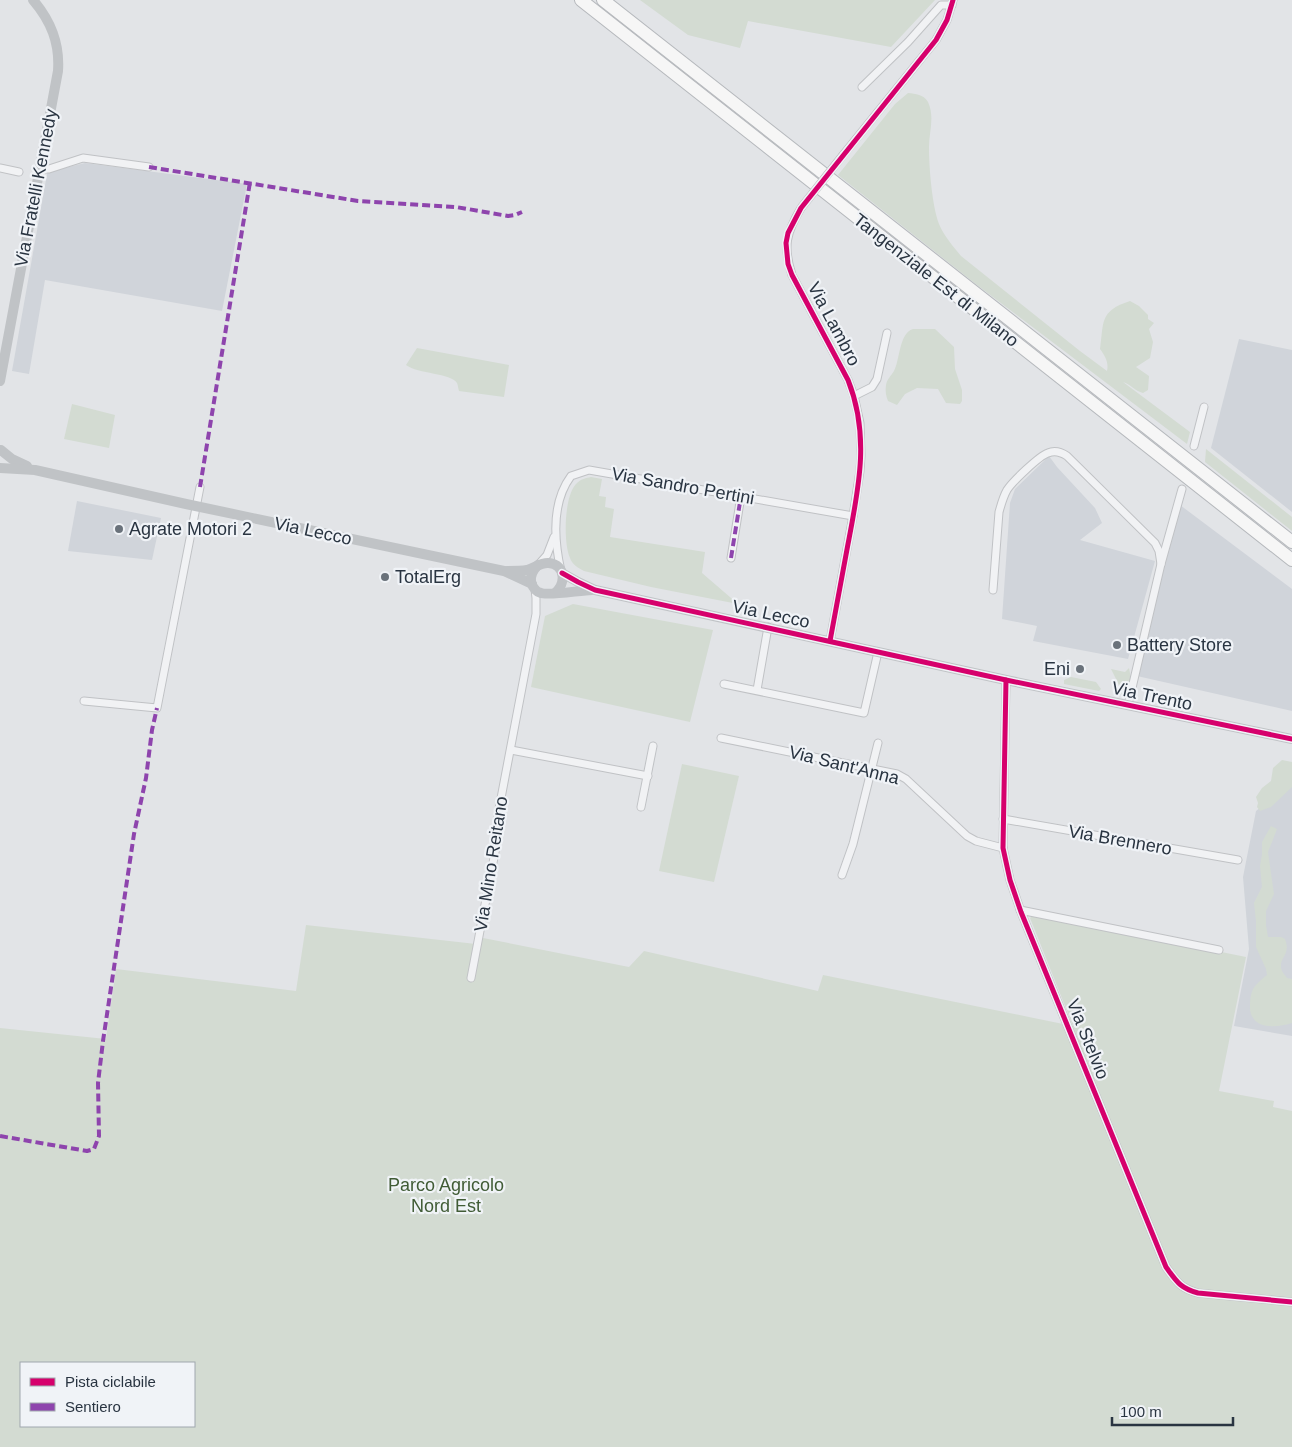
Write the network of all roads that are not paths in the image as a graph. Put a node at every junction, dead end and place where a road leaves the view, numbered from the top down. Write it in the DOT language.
graph roads {
  1 [pos="33,0"];
  2 [pos="581,0"];
  3 [pos="602,0"];
  4 [pos="953,3"];
  5 [pos="862,87"];
  6 [pos="149,167"];
  7 [pos="0,168"];
  8 [pos="39,169"];
  9 [pos="19,172"];
  10 [pos="887,333"];
  11 [pos="0,381"];
  12 [pos="854,396"];
  13 [pos="1204,408"];
  14 [pos="1194,446"];
  15 [pos="0,449"];
  16 [pos="0,462"];
  17 [pos="0,468"];
  18 [pos="35,470"];
  19 [pos="200,487"];
  20 [pos="1182,489"];
  21 [pos="741,496"];
  22 [pos="196,506"];
  23 [pos="853,516"];
  24 [pos="556,532"];
  25 [pos="1292,542"];
  26 [pos="731,558"];
  27 [pos="1292,560"];
  28 [pos="1161,564"];
  29 [pos="538,565"];
  30 [pos="504,571"];
  31 [pos="562,572"];
  32 [pos="533,586"];
  33 [pos="595,590"];
  34 [pos="992,590"];
  35 [pos="552,594"];
  36 [pos="536,614"];
  37 [pos="768,628"];
  38 [pos="830,641"];
  39 [pos="878,652"];
  40 [pos="1006,680"];
  41 [pos="724,684"];
  42 [pos="757,690"];
  43 [pos="84,701"];
  44 [pos="1128,705"];
  45 [pos="721,738"];
  46 [pos="1292,739"];
  47 [pos="878,743"];
  48 [pos="653,746"];
  49 [pos="511,750"];
  50 [pos="873,768"];
  51 [pos="648,776"];
  52 [pos="641,807"];
  53 [pos="1003,819"];
  54 [pos="1003,848"];
  55 [pos="1238,860"];
  56 [pos="842,875"];
  57 [pos="1020,910"];
  58 [pos="1219,950"];
  59 [pos="471,978"];
  60 [pos="1292,1302"];
  1 -- 8 [label="street, Via Fratelli Kennedy"];
  2 -- 27 [label="highway, Tangenziale Est di Milano"];
  3 -- 25 [label="highway, Tangenziale Est di Milano"];
  4 -- 5 [label="street"];
  4 -- 12 [label="street, Via Lambro, bridge"];
  6 -- 8 [label="street"];
  7 -- 9 [label="street"];
  8 -- 11 [label="street, Via Fratelli Kennedy"];
  10 -- 12 [label="street"];
  12 -- 23 [label="street, Via Lambro"];
  13 -- 14 [label="street"];
  15 -- 16 [label="street, Via Lecco"];
  15 -- 18 [label="street, Via Lecco"];
  17 -- 18 [label="street, Via Lecco"];
  18 -- 22 [label="street, Via Lecco"];
  19 -- 22 [label="street"];
  20 -- 28 [label="street, Via Trento"];
  21 -- 23 [label="street, Via Sandro Pertini"];
  21 -- 24 [label="street, Via Sandro Pertini"];
  21 -- 26 [label="street"];
  22 -- 30 [label="street, Via Lecco"];
  22 -- 43 [label="street"];
  23 -- 38 [label="street, Via Lambro"];
  24 -- 29 [label="street"];
  24 -- 31 [label="street"];
  28 -- 34 [label="street"];
  28 -- 44 [label="street, Via Trento"];
  29 -- 30 [label="street, Via Lecco"];
  29 -- 31 [label="street, Via Lecco"];
  29 -- 32 [label="street"];
  30 -- 32 [label="street, Via Lecco"];
  31 -- 33 [label="street, Via Lecco"];
  31 -- 35 [label="street"];
  32 -- 35 [label="street, Via Lecco"];
  32 -- 36 [label="street, Via Mino Reitano"];
  33 -- 35 [label="street, Via Lecco"];
  33 -- 37 [label="street, Via Lecco"];
  35 -- 36 [label="street, Via Mino Reitano"];
  36 -- 49 [label="street, Via Mino Reitano"];
  37 -- 38 [label="street, Via Lecco"];
  37 -- 42 [label="street, Via Lecco"];
  38 -- 39 [label="street, Via Lecco"];
  39 -- 40 [label="street, Via Lecco"];
  39 -- 42 [label="street"];
  40 -- 44 [label="street, Via Trento"];
  40 -- 53 [label="street, Via Stelvio"];
  41 -- 42 [label="street"];
  44 -- 46 [label="street, Via Trento"];
  45 -- 50 [label="street, Via Sant'Anna"];
  47 -- 50 [label="street"];
  48 -- 51 [label="street"];
  49 -- 51 [label="street"];
  49 -- 59 [label="street, Via Mino Reitano"];
  50 -- 54 [label="street, Via Sant'Anna"];
  50 -- 56 [label="street"];
  51 -- 52 [label="street"];
  53 -- 54 [label="street, Via Stelvio"];
  53 -- 55 [label="street, Via Brennero"];
  54 -- 57 [label="street, Via Stelvio"];
  57 -- 58 [label="street"];
  57 -- 60 [label="street, Via Stelvio"];
}
